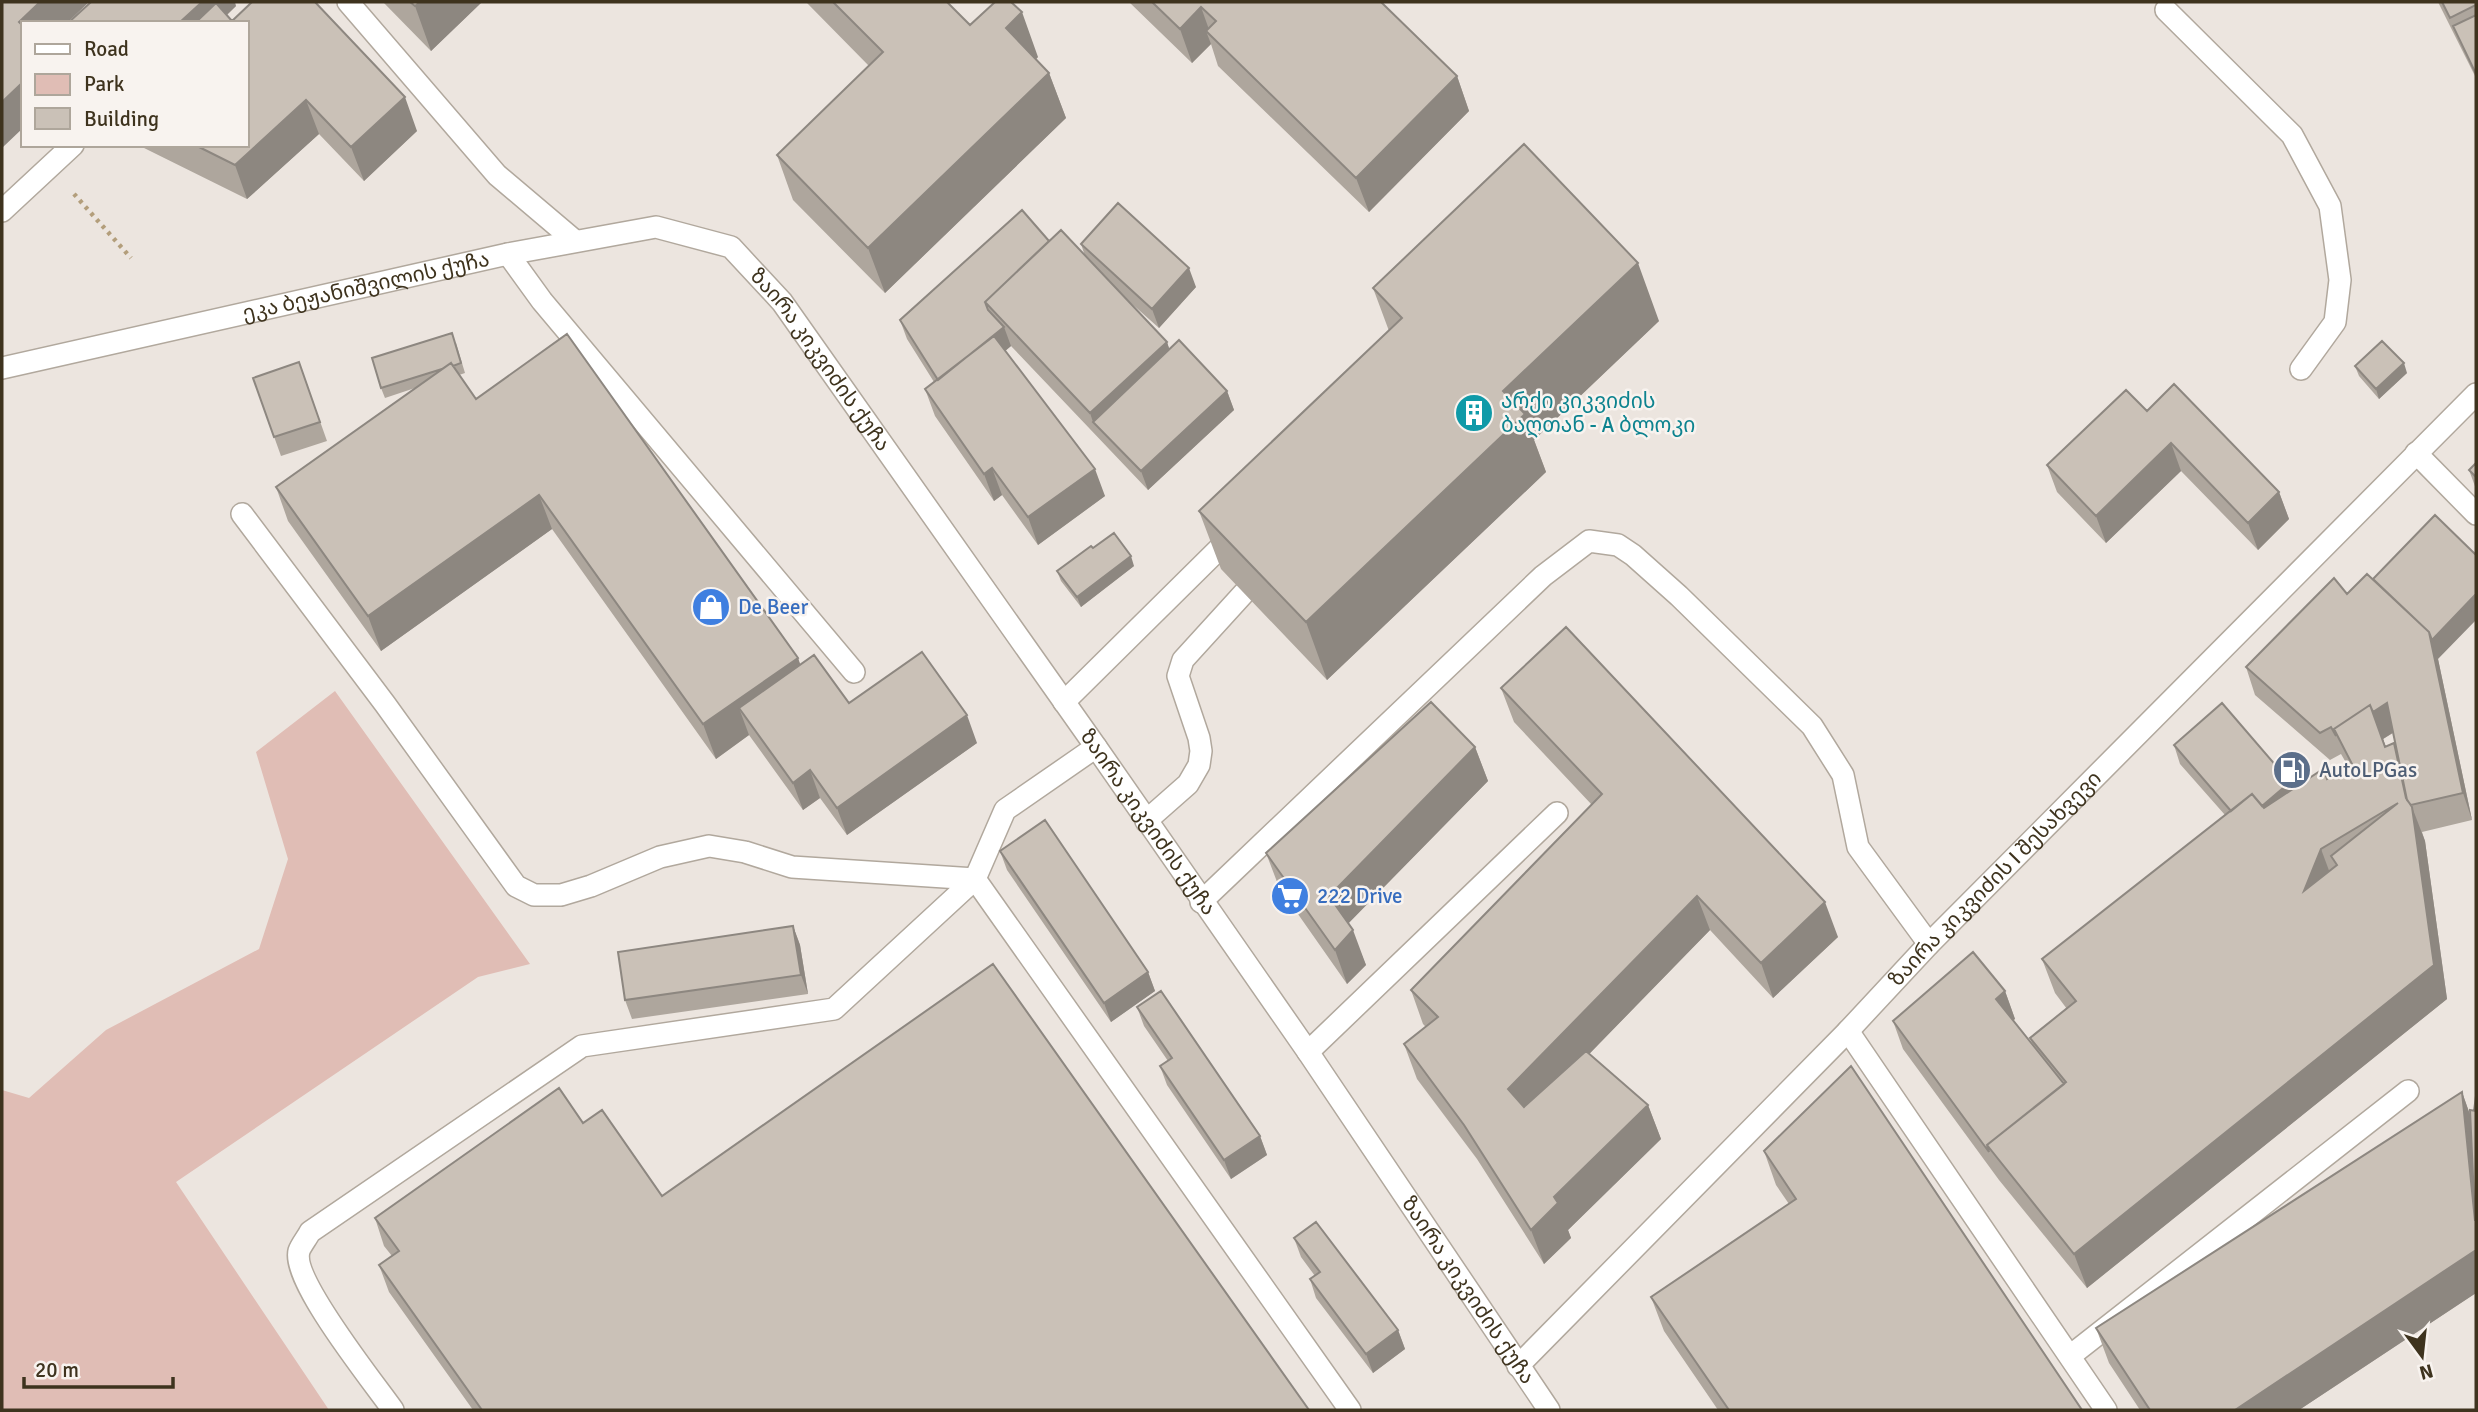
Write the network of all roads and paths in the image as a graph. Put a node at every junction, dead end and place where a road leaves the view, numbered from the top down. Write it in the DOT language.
graph roads {
  1 [pos="348,2"];
  2 [pos="2166,10"];
  3 [pos="72,147"];
  4 [pos="50,167"];
  5 [pos="2,211"];
  6 [pos="575,242"];
  7 [pos="731,247"];
  8 [pos="508,254"];
  9 [pos="131,258"];
  10 [pos="2,368"];
  11 [pos="2301,369"];
  12 [pos="2476,394"];
  13 [pos="2416,453"];
  14 [pos="242,514"];
  15 [pos="2476,514"];
  16 [pos="1247,522"];
  17 [pos="1244,593"];
  18 [pos="854,672"];
  19 [pos="1064,702"];
  20 [pos="1096,747"];
  21 [pos="1557,813"];
  22 [pos="1146,821"];
  23 [pos="975,879"];
  24 [pos="1201,902"];
  25 [pos="1929,944"];
  26 [pos="1848,1031"];
  27 [pos="1308,1052"];
  28 [pos="2408,1091"];
  29 [pos="2070,1356"];
  30 [pos="1518,1366"];
  31 [pos="393,1410"];
  32 [pos="1350,1410"];
  33 [pos="1549,1410"];
  34 [pos="2106,1410"];
  1 -- 6 [label="street"];
  2 -- 11 [label="street"];
  3 -- 4 [label="street"];
  4 -- 5 [label="street"];
  4 -- 9 [label="path"];
  6 -- 7 [label="street, ეკა ბეჟანიშვილის ქუჩა"];
  6 -- 8 [label="street, ეკა ბეჟანიშვილის ქუჩა"];
  7 -- 19 [label="street, ზაირა კიკვიძის ქუჩა"];
  8 -- 10 [label="street, ეკა ბეჟანიშვილის ქუჩა"];
  8 -- 18 [label="street"];
  12 -- 13 [label="street, ზაირა კიკვიძის I შესახვევი"];
  13 -- 15 [label="street"];
  13 -- 25 [label="street, ზაირა კიკვიძის I შესახვევი"];
  14 -- 23 [label="street"];
  16 -- 19 [label="street"];
  17 -- 22 [label="street"];
  19 -- 20 [label="street, ზაირა კიკვიძის ქუჩა"];
  20 -- 22 [label="street, ზაირა კიკვიძის ქუჩა"];
  20 -- 23 [label="street"];
  21 -- 27 [label="street"];
  22 -- 24 [label="street, ზაირა კიკვიძის ქუჩა"];
  23 -- 31 [label="street"];
  23 -- 32 [label="street"];
  24 -- 25 [label="street"];
  24 -- 27 [label="street, ზაირა კიკვიძის ქუჩა"];
  25 -- 26 [label="street, ზაირა კიკვიძის I შესახვევი"];
  26 -- 29 [label="street"];
  26 -- 30 [label="street, ზაირა კიკვიძის I შესახვევი"];
  27 -- 30 [label="street, ზაირა კიკვიძის ქუჩა"];
  28 -- 29 [label="street"];
  29 -- 34 [label="street"];
  30 -- 33 [label="street, ზაირა კიკვიძის ქუჩა"];
}
